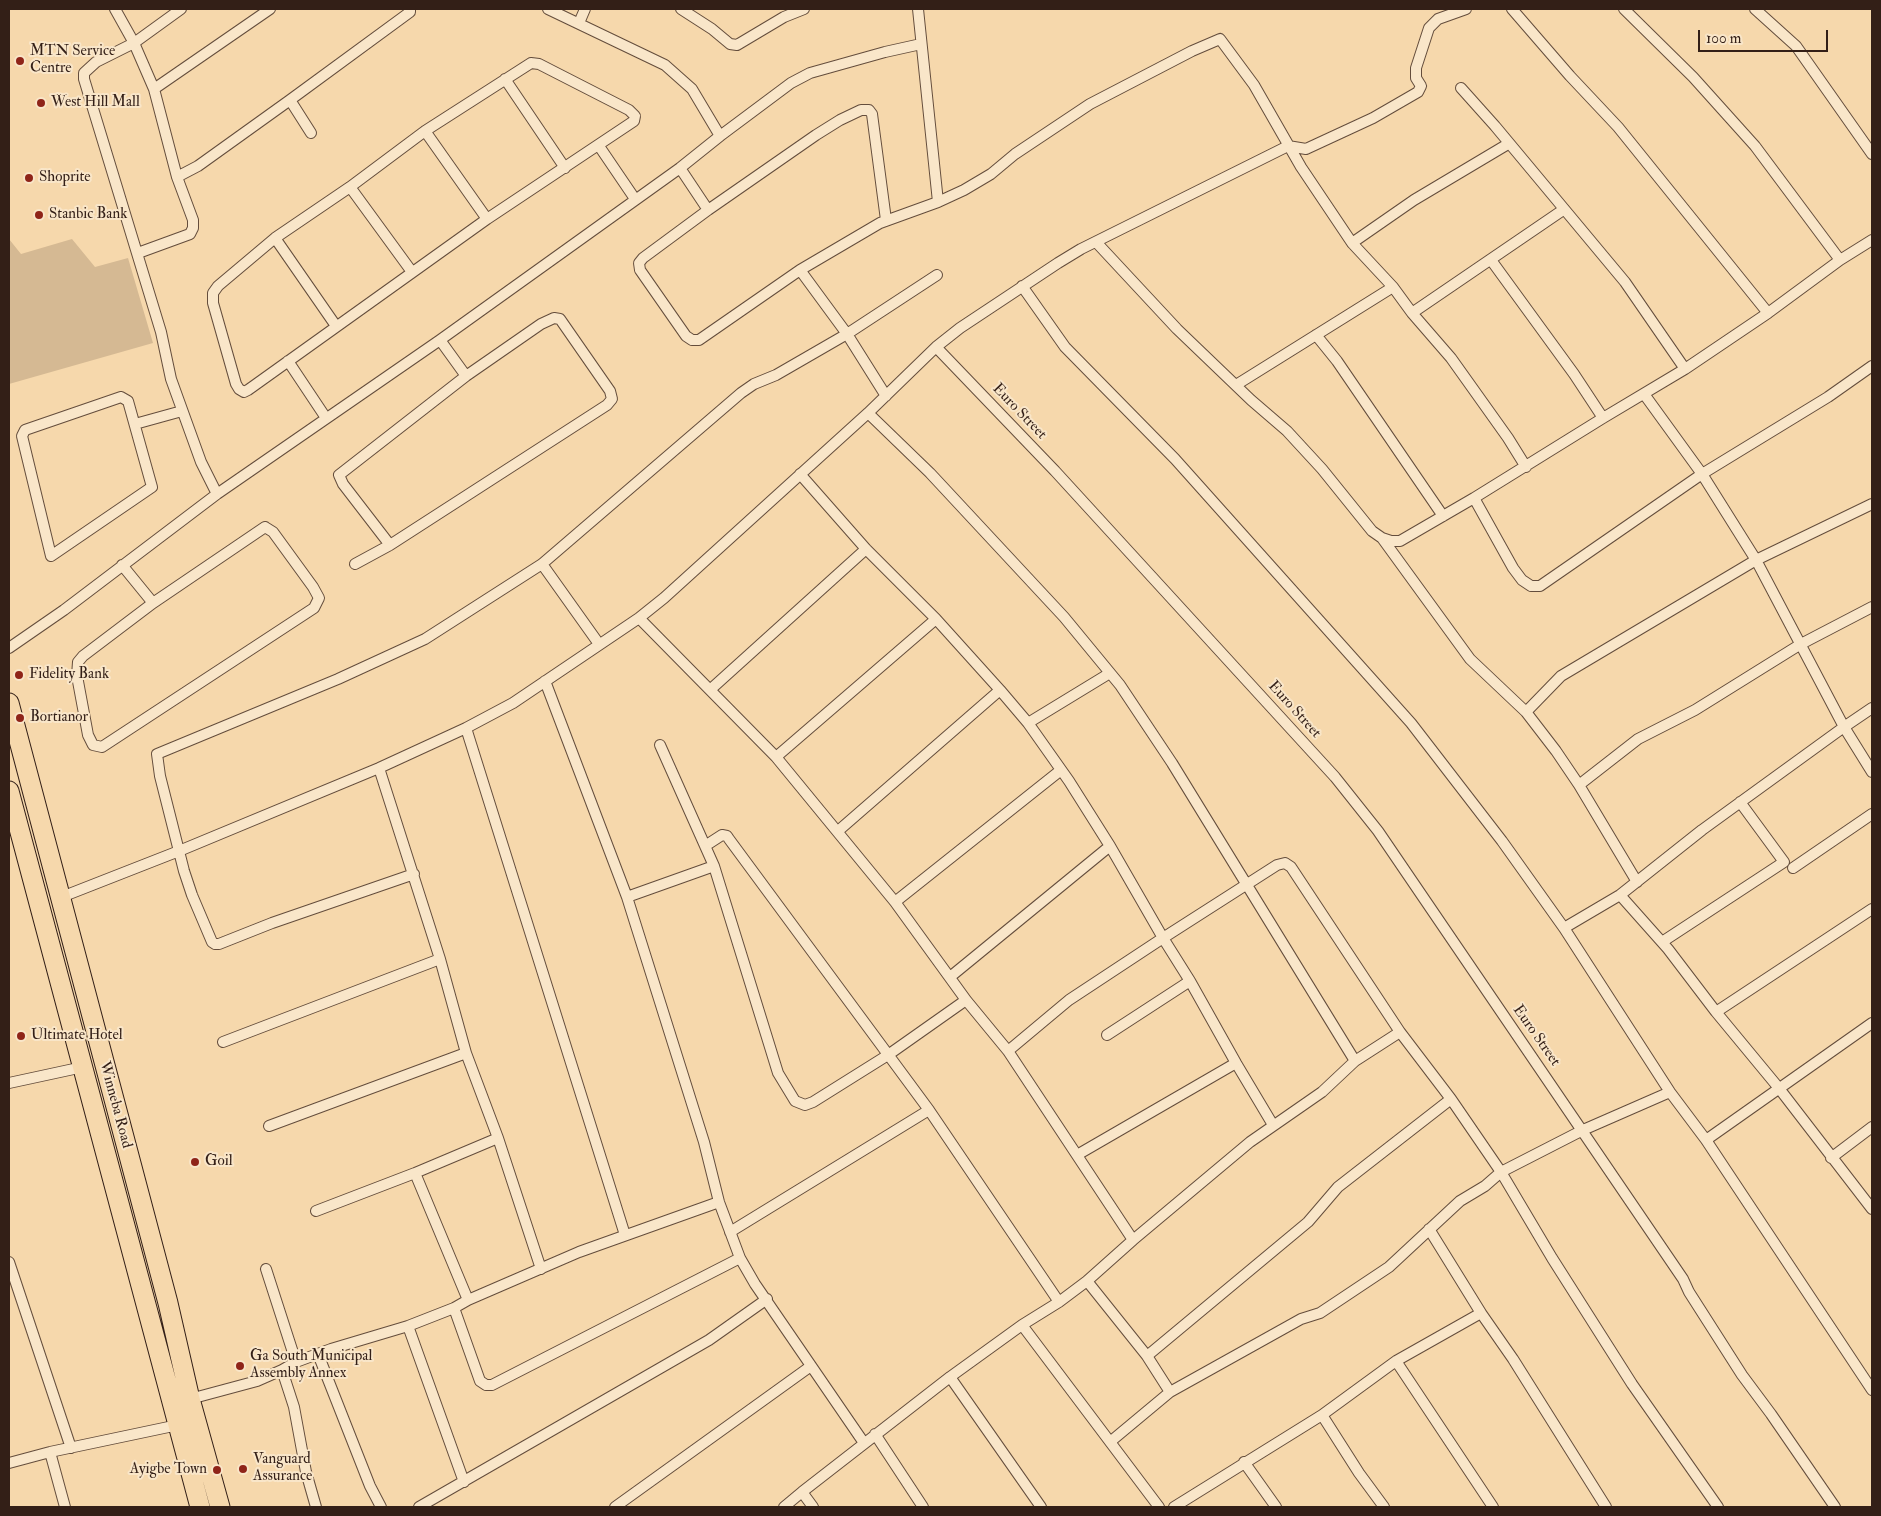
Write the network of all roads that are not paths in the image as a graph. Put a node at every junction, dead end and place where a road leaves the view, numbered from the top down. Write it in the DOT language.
graph roads {
  1 [pos="115,9"];
  2 [pos="180,9"];
  3 [pos="270,9"];
  4 [pos="410,9"];
  5 [pos="548,9"];
  6 [pos="585,9"];
  7 [pos="681,9"];
  8 [pos="804,9"];
  9 [pos="918,9"];
  10 [pos="1466,9"];
  11 [pos="1512,9"];
  12 [pos="1624,9"];
  13 [pos="1755,9"];
  14 [pos="579,23"];
  15 [pos="134,43"];
  16 [pos="921,44"];
  17 [pos="504,79"];
  18 [pos="1461,88"];
  19 [pos="154,89"];
  20 [pos="290,100"];
  21 [pos="425,131"];
  22 [pos="311,133"];
  23 [pos="720,136"];
  24 [pos="1508,144"];
  25 [pos="599,146"];
  26 [pos="1288,146"];
  27 [pos="1872,154"];
  28 [pos="565,168"];
  29 [pos="680,168"];
  30 [pos="177,177"];
  31 [pos="350,187"];
  32 [pos="635,199"];
  33 [pos="938,202"];
  34 [pos="708,210"];
  35 [pos="1564,210"];
  36 [pos="487,220"];
  37 [pos="886,220"];
  38 [pos="276,238"];
  39 [pos="1872,240"];
  40 [pos="1096,242"];
  41 [pos="1352,243"];
  42 [pos="138,253"];
  43 [pos="1491,260"];
  44 [pos="1840,260"];
  45 [pos="800,270"];
  46 [pos="412,272"];
  47 [pos="937,275"];
  48 [pos="1022,286"];
  49 [pos="1393,287"];
  50 [pos="1412,313"];
  51 [pos="1768,313"];
  52 [pos="336,326"];
  53 [pos="847,334"];
  54 [pos="1316,335"];
  55 [pos="440,340"];
  56 [pos="936,347"];
  57 [pos="288,361"];
  58 [pos="1872,366"];
  59 [pos="1685,369"];
  60 [pos="466,376"];
  61 [pos="1236,386"];
  62 [pos="1644,394"];
  63 [pos="886,396"];
  64 [pos="182,411"];
  65 [pos="868,413"];
  66 [pos="326,418"];
  67 [pos="1603,418"];
  68 [pos="135,424"];
  69 [pos="1526,467"];
  70 [pos="800,474"];
  71 [pos="1702,474"];
  72 [pos="217,494"];
  73 [pos="1474,498"];
  74 [pos="1872,504"];
  75 [pos="1444,516"];
  76 [pos="1382,538"];
  77 [pos="390,546"];
  78 [pos="866,549"];
  79 [pos="1756,560"];
  80 [pos="355,564"];
  81 [pos="542,564"];
  82 [pos="122,565"];
  83 [pos="153,603"];
  84 [pos="1872,607"];
  85 [pos="639,618"];
  86 [pos="936,619"];
  87 [pos="599,644"];
  88 [pos="1801,644"];
  89 [pos="9,648"];
  90 [pos="1110,673"];
  91 [pos="545,681"];
  92 [pos="711,689"];
  93 [pos="1000,690"];
  94 [pos="9,703"];
  95 [pos="1872,708"];
  96 [pos="1526,712"];
  97 [pos="1028,723"];
  98 [pos="1844,727"];
  99 [pos="466,728"];
  100 [pos="660,745"];
  101 [pos="776,757"];
  102 [pos="380,768"];
  103 [pos="1061,770"];
  104 [pos="1872,772"];
  105 [pos="1579,785"];
  106 [pos="9,791"];
  107 [pos="1740,802"];
  108 [pos="1872,814"];
  109 [pos="838,831"];
  110 [pos="705,846"];
  111 [pos="1110,846"];
  112 [pos="179,851"];
  113 [pos="714,866"];
  114 [pos="1793,868"];
  115 [pos="414,874"];
  116 [pos="1637,882"];
  117 [pos="1246,884"];
  118 [pos="1620,895"];
  119 [pos="627,896"];
  120 [pos="59,898"];
  121 [pos="896,902"];
  122 [pos="1872,909"];
  123 [pos="1564,928"];
  124 [pos="1163,938"];
  125 [pos="1662,942"];
  126 [pos="440,960"];
  127 [pos="950,977"];
  128 [pos="1190,981"];
  129 [pos="966,1000"];
  130 [pos="1716,1012"];
  131 [pos="1872,1023"];
  132 [pos="1400,1032"];
  133 [pos="1107,1035"];
  134 [pos="223,1042"];
  135 [pos="76,1045"];
  136 [pos="1008,1050"];
  137 [pos="466,1053"];
  138 [pos="888,1054"];
  139 [pos="104,1060"];
  140 [pos="1355,1061"];
  141 [pos="1236,1063"];
  142 [pos="83,1067"];
  143 [pos="9,1083"];
  144 [pos="1778,1087"];
  145 [pos="1670,1092"];
  146 [pos="1451,1099"];
  147 [pos="929,1110"];
  148 [pos="1273,1125"];
  149 [pos="269,1126"];
  150 [pos="1872,1127"];
  151 [pos="1583,1130"];
  152 [pos="498,1138"];
  153 [pos="1706,1140"];
  154 [pos="1078,1156"];
  155 [pos="1832,1158"];
  156 [pos="1501,1172"];
  157 [pos="415,1173"];
  158 [pos="719,1202"];
  159 [pos="1872,1209"];
  160 [pos="316,1211"];
  161 [pos="1429,1229"];
  162 [pos="730,1232"];
  163 [pos="625,1234"];
  164 [pos="1133,1240"];
  165 [pos="740,1258"];
  166 [pos="9,1265"];
  167 [pos="266,1269"];
  168 [pos="541,1269"];
  169 [pos="1087,1281"];
  170 [pos="767,1299"];
  171 [pos="468,1300"];
  172 [pos="1059,1302"];
  173 [pos="168,1303"];
  174 [pos="147,1307"];
  175 [pos="454,1308"];
  176 [pos="1481,1313"];
  177 [pos="1022,1325"];
  178 [pos="408,1326"];
  179 [pos="318,1354"];
  180 [pos="1147,1356"];
  181 [pos="1396,1360"];
  182 [pos="296,1362"];
  183 [pos="811,1366"];
  184 [pos="282,1370"];
  185 [pos="950,1377"];
  186 [pos="1872,1390"];
  187 [pos="1170,1392"];
  188 [pos="190,1399"];
  189 [pos="1322,1415"];
  190 [pos="178,1425"];
  191 [pos="875,1434"];
  192 [pos="1110,1442"];
  193 [pos="864,1443"];
  194 [pos="71,1448"];
  195 [pos="50,1452"];
  196 [pos="1244,1462"];
  197 [pos="9,1463"];
  198 [pos="464,1482"];
  199 [pos="802,1492"];
  200 [pos="65,1507"];
  201 [pos="200,1507"];
  202 [pos="220,1507"];
  203 [pos="316,1507"];
  204 [pos="381,1507"];
  205 [pos="418,1507"];
  206 [pos="615,1507"];
  207 [pos="784,1507"];
  208 [pos="814,1507"];
  209 [pos="923,1507"];
  210 [pos="1041,1507"];
  211 [pos="1159,1507"];
  212 [pos="1174,1507"];
  213 [pos="1276,1507"];
  214 [pos="1384,1507"];
  215 [pos="1493,1507"];
  216 [pos="1606,1507"];
  217 [pos="1718,1507"];
  218 [pos="1835,1507"];
  1 -- 15 [label="street"];
  2 -- 15 [label="street"];
  3 -- 19 [label="street"];
  4 -- 20 [label="street"];
  5 -- 14 [label="street"];
  6 -- 14 [label="street"];
  7 -- 8 [label="street"];
  9 -- 16 [label="street"];
  10 -- 26 [label="street"];
  11 -- 51 [label="street"];
  12 -- 44 [label="street"];
  13 -- 27 [label="street"];
  14 -- 23 [label="street"];
  15 -- 19 [label="street"];
  15 -- 42 [label="street"];
  16 -- 23 [label="street"];
  16 -- 33 [label="street"];
  17 -- 21 [label="street"];
  17 -- 25 [label="street"];
  17 -- 28 [label="street"];
  18 -- 24 [label="street"];
  19 -- 30 [label="street"];
  20 -- 22 [label="street"];
  20 -- 30 [label="street"];
  21 -- 31 [label="street"];
  21 -- 36 [label="street"];
  23 -- 29 [label="street"];
  24 -- 35 [label="street"];
  24 -- 41 [label="street"];
  25 -- 28 [label="street"];
  25 -- 32 [label="street"];
  26 -- 33 [label="street"];
  26 -- 40 [label="street"];
  26 -- 41 [label="street"];
  28 -- 36 [label="street"];
  29 -- 32 [label="street"];
  29 -- 34 [label="street"];
  30 -- 42 [label="street"];
  31 -- 38 [label="street"];
  31 -- 46 [label="street"];
  32 -- 55 [label="street"];
  33 -- 37 [label="street"];
  34 -- 37 [label="street"];
  34 -- 45 [label="street"];
  35 -- 43 [label="street"];
  35 -- 59 [label="street"];
  36 -- 46 [label="street"];
  37 -- 45 [label="street"];
  38 -- 52 [label="street"];
  38 -- 57 [label="street"];
  39 -- 44 [label="street"];
  40 -- 48 [label="street"];
  40 -- 61 [label="street"];
  41 -- 49 [label="street"];
  42 -- 64 [label="street"];
  43 -- 50 [label="street"];
  43 -- 67 [label="street"];
  44 -- 51 [label="street"];
  45 -- 53 [label="street"];
  46 -- 52 [label="street"];
  47 -- 53 [label="street"];
  48 -- 56 [label="street"];
  48 -- 123 [label="street"];
  49 -- 50 [label="street"];
  49 -- 54 [label="street"];
  50 -- 69 [label="street"];
  51 -- 59 [label="street"];
  52 -- 57 [label="street"];
  53 -- 63 [label="street"];
  53 -- 81 [label="street"];
  54 -- 61 [label="street"];
  54 -- 75 [label="street"];
  55 -- 60 [label="street"];
  55 -- 66 [label="street"];
  56 -- 63 [label="street"];
  56 -- 151 [label="street, Euro Street"];
  57 -- 66 [label="street"];
  58 -- 71 [label="street"];
  59 -- 62 [label="street"];
  60 -- 77 [label="street"];
  60 -- 77 [label="street"];
  61 -- 76 [label="street"];
  62 -- 67 [label="street"];
  62 -- 71 [label="street"];
  63 -- 65 [label="street"];
  64 -- 68 [label="street"];
  64 -- 72 [label="street"];
  65 -- 70 [label="street"];
  65 -- 90 [label="street"];
  66 -- 72 [label="street"];
  67 -- 69 [label="street"];
  68 -- 68 [label="street"];
  69 -- 73 [label="street"];
  70 -- 78 [label="street"];
  70 -- 85 [label="street"];
  71 -- 73 [label="street"];
  71 -- 79 [label="street"];
  72 -- 82 [label="street"];
  73 -- 75 [label="street"];
  74 -- 79 [label="street"];
  75 -- 76 [label="street"];
  76 -- 96 [label="street"];
  77 -- 80 [label="street"];
  78 -- 86 [label="street"];
  78 -- 92 [label="street"];
  79 -- 88 [label="street"];
  79 -- 96 [label="street"];
  81 -- 87 [label="street"];
  81 -- 112 [label="street"];
  82 -- 83 [label="street"];
  82 -- 89 [label="street"];
  83 -- 83 [label="street"];
  84 -- 88 [label="street"];
  85 -- 87 [label="street"];
  85 -- 92 [label="street"];
  86 -- 93 [label="street"];
  86 -- 101 [label="street"];
  87 -- 91 [label="street"];
  88 -- 98 [label="street"];
  88 -- 105 [label="street"];
  90 -- 97 [label="street"];
  90 -- 117 [label="street"];
  91 -- 99 [label="street"];
  91 -- 119 [label="street"];
  92 -- 101 [label="street"];
  93 -- 97 [label="street"];
  93 -- 109 [label="street"];
  94 -- 120 [label="highway, Winneba Road"];
  95 -- 98 [label="street"];
  96 -- 105 [label="street"];
  97 -- 103 [label="street"];
  98 -- 104 [label="street"];
  98 -- 107 [label="street"];
  99 -- 102 [label="street"];
  99 -- 163 [label="street"];
  100 -- 110 [label="street"];
  101 -- 109 [label="street"];
  102 -- 112 [label="street"];
  102 -- 115 [label="street"];
  103 -- 111 [label="street"];
  103 -- 121 [label="street"];
  105 -- 116 [label="street"];
  106 -- 135 [label="highway, Winneba Road"];
  107 -- 116 [label="street"];
  107 -- 125 [label="street"];
  108 -- 114 [label="street"];
  109 -- 121 [label="street"];
  110 -- 113 [label="street"];
  110 -- 138 [label="street"];
  111 -- 124 [label="street"];
  111 -- 127 [label="street"];
  112 -- 115 [label="street"];
  112 -- 120 [label="street"];
  113 -- 119 [label="street"];
  113 -- 138 [label="street"];
  115 -- 126 [label="street"];
  116 -- 118 [label="street"];
  117 -- 124 [label="street"];
  117 -- 132 [label="street"];
  117 -- 140 [label="street"];
  118 -- 123 [label="street"];
  118 -- 125 [label="street"];
  119 -- 158 [label="street"];
  120 -- 139 [label="highway, Winneba Road"];
  121 -- 127 [label="street"];
  122 -- 130 [label="street"];
  123 -- 145 [label="street"];
  124 -- 128 [label="street"];
  124 -- 136 [label="street"];
  125 -- 130 [label="street"];
  126 -- 134 [label="street"];
  126 -- 137 [label="street"];
  127 -- 129 [label="street"];
  128 -- 133 [label="street"];
  128 -- 141 [label="street"];
  129 -- 136 [label="street"];
  129 -- 138 [label="street"];
  130 -- 144 [label="street"];
  131 -- 144 [label="street"];
  132 -- 140 [label="street"];
  132 -- 146 [label="street"];
  135 -- 139 [label="highway"];
  135 -- 142 [label="highway, Winneba Road"];
  136 -- 154 [label="street"];
  137 -- 149 [label="street"];
  137 -- 152 [label="street"];
  138 -- 147 [label="street"];
  139 -- 173 [label="highway, Winneba Road"];
  140 -- 148 [label="street"];
  141 -- 148 [label="street"];
  141 -- 154 [label="street"];
  142 -- 143 [label="street"];
  142 -- 174 [label="highway, Winneba Road"];
  144 -- 153 [label="street"];
  144 -- 155 [label="street"];
  145 -- 151 [label="street"];
  145 -- 153 [label="street"];
  146 -- 156 [label="street"];
  146 -- 180 [label="street"];
  147 -- 162 [label="street"];
  147 -- 172 [label="street"];
  148 -- 164 [label="street"];
  150 -- 155 [label="street"];
  151 -- 156 [label="street"];
  151 -- 218 [label="street, Euro Street"];
  152 -- 157 [label="street"];
  152 -- 168 [label="street"];
  153 -- 186 [label="street"];
  154 -- 164 [label="street"];
  155 -- 159 [label="street"];
  156 -- 161 [label="street"];
  156 -- 217 [label="street"];
  157 -- 160 [label="street"];
  157 -- 171 [label="street"];
  158 -- 162 [label="street"];
  158 -- 163 [label="street"];
  161 -- 176 [label="street"];
  161 -- 187 [label="street"];
  162 -- 165 [label="street"];
  163 -- 168 [label="street"];
  164 -- 169 [label="street"];
  165 -- 170 [label="street"];
  165 -- 175 [label="street"];
  166 -- 194 [label="street"];
  167 -- 182 [label="street"];
  168 -- 171 [label="street"];
  169 -- 172 [label="street"];
  169 -- 180 [label="street"];
  170 -- 183 [label="street"];
  170 -- 198 [label="street"];
  171 -- 175 [label="street"];
  172 -- 177 [label="street"];
  173 -- 174 [label="highway"];
  173 -- 188 [label="highway, Winneba Road"];
  174 -- 190 [label="highway, Winneba Road"];
  175 -- 178 [label="street"];
  176 -- 181 [label="street"];
  176 -- 216 [label="street"];
  177 -- 185 [label="street"];
  177 -- 192 [label="street"];
  178 -- 179 [label="street"];
  178 -- 198 [label="street"];
  179 -- 182 [label="street"];
  179 -- 204 [label="street"];
  180 -- 187 [label="street"];
  181 -- 189 [label="street"];
  181 -- 215 [label="street"];
  182 -- 184 [label="street"];
  183 -- 193 [label="street"];
  183 -- 206 [label="street"];
  184 -- 188 [label="street"];
  184 -- 203 [label="street"];
  185 -- 191 [label="street"];
  185 -- 210 [label="street"];
  187 -- 192 [label="street"];
  188 -- 202 [label="highway, Winneba Road"];
  189 -- 196 [label="street"];
  189 -- 214 [label="street"];
  190 -- 194 [label="street"];
  190 -- 201 [label="highway, Winneba Road"];
  191 -- 193 [label="street"];
  191 -- 209 [label="street"];
  192 -- 211 [label="street"];
  193 -- 199 [label="street"];
  194 -- 195 [label="street"];
  195 -- 197 [label="street"];
  195 -- 200 [label="street"];
  196 -- 212 [label="street"];
  196 -- 213 [label="street"];
  198 -- 205 [label="street"];
  199 -- 207 [label="street"];
  199 -- 208 [label="street"];
}
